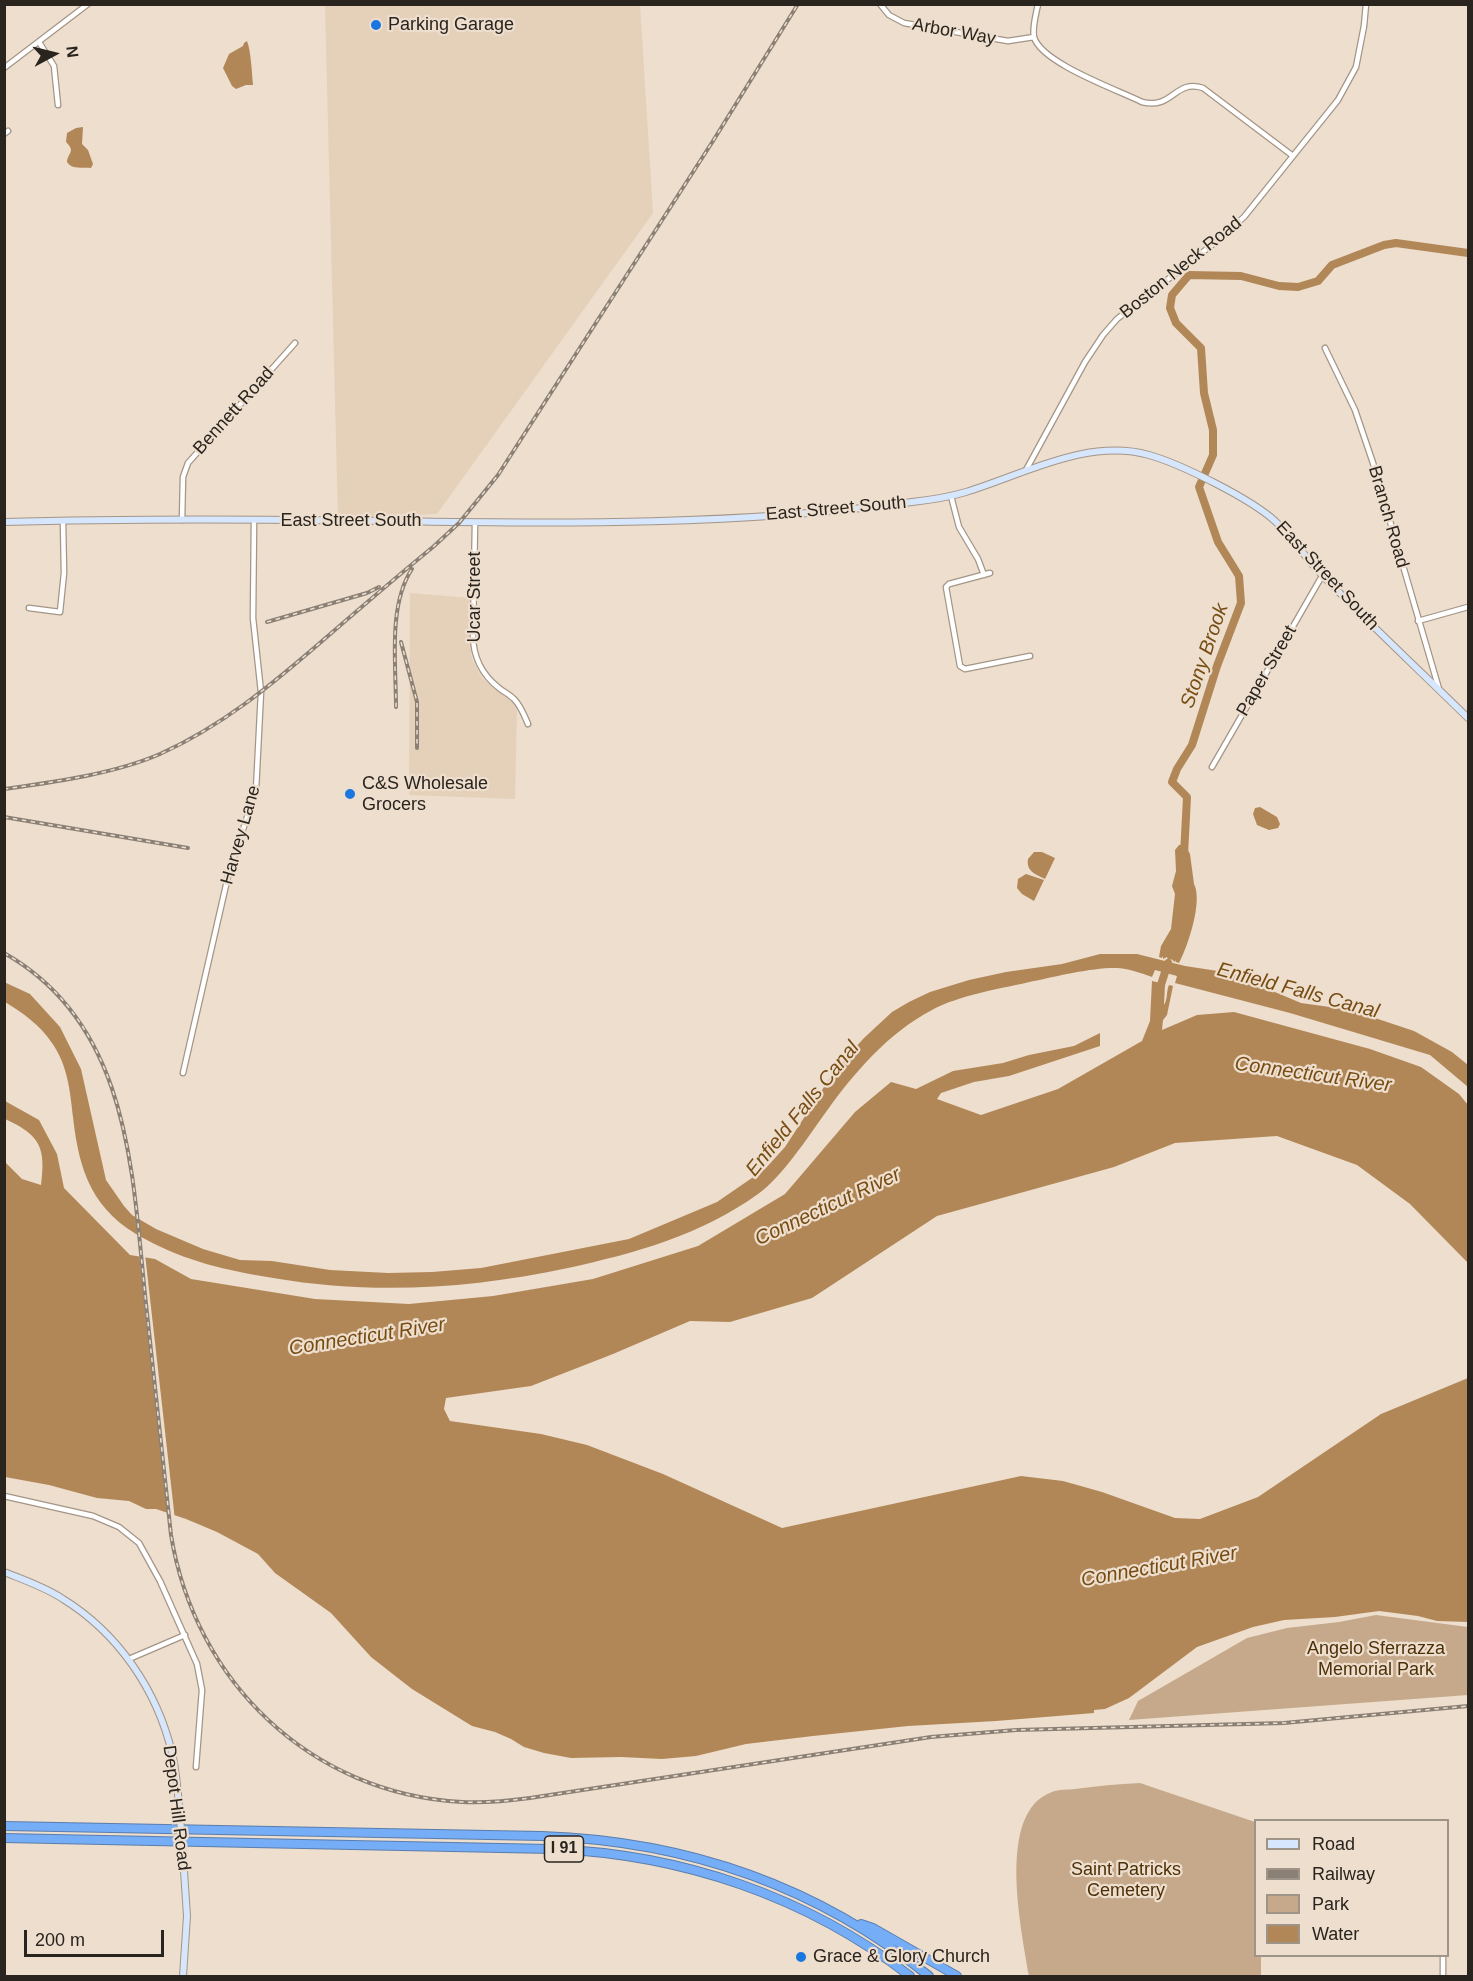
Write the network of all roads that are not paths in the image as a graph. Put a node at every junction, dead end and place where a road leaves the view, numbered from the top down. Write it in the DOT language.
graph roads {
  1 [pos="88,4"];
  2 [pos="880,4"];
  3 [pos="1038,4"];
  4 [pos="1366,4"];
  5 [pos="74,6"];
  6 [pos="78,12"];
  7 [pos="1034,37"];
  8 [pos="39,42"];
  9 [pos="4,68"];
  10 [pos="58,105"];
  11 [pos="1293,156"];
  12 [pos="295,343"];
  13 [pos="1325,348"];
  14 [pos="1025,472"];
  15 [pos="951,496"];
  16 [pos="182,520"];
  17 [pos="63,521"];
  18 [pos="254,521"];
  19 [pos="4,522"];
  20 [pos="475,523"];
  21 [pos="1322,576"];
  22 [pos="29,608"];
  23 [pos="1468,608"];
  24 [pos="1418,621"];
  25 [pos="1030,656"];
  26 [pos="1439,690"];
  27 [pos="1468,718"];
  28 [pos="528,723"];
  29 [pos="1212,767"];
  30 [pos="183,1073"];
  31 [pos="4,1496"];
  32 [pos="4,1572"];
  33 [pos="185,1635"];
  34 [pos="129,1659"];
  35 [pos="196,1767"];
  36 [pos="4,1826"];
  37 [pos="4,1838"];
  38 [pos="854,1923"];
  39 [pos="1443,1957"];
  40 [pos="183,1977"];
  41 [pos="910,1977"];
  42 [pos="929,1977"];
  43 [pos="957,1977"];
  44 [pos="1443,1977"];
  1 -- 6 [label="street"];
  2 -- 7 [label="street, Arbor Way"];
  3 -- 7 [label="street"];
  4 -- 11 [label="street, Boston Neck Road"];
  5 -- 6 [label="street"];
  6 -- 8 [label="street"];
  7 -- 11 [label="street"];
  8 -- 9 [label="street"];
  8 -- 10 [label="street"];
  11 -- 14 [label="street, Boston Neck Road"];
  12 -- 16 [label="street, Bennett Road"];
  13 -- 24 [label="street, Branch Road"];
  14 -- 15 [label="main road, East Street South"];
  14 -- 21 [label="main road, East Street South"];
  15 -- 20 [label="main road, East Street South"];
  15 -- 25 [label="street"];
  16 -- 17 [label="main road, East Street South"];
  16 -- 18 [label="main road, East Street South"];
  17 -- 19 [label="main road, East Street South"];
  17 -- 22 [label="street"];
  18 -- 20 [label="main road, East Street South"];
  18 -- 30 [label="street, Harvey Lane"];
  20 -- 28 [label="street, Ucar Street"];
  21 -- 26 [label="main road, East Street South"];
  21 -- 29 [label="street, Paper Street"];
  23 -- 24 [label="street"];
  24 -- 26 [label="street, Branch Road"];
  26 -- 27 [label="main road, East Street South"];
  31 -- 33 [label="street"];
  32 -- 34 [label="main road, Depot Hill Road"];
  33 -- 34 [label="street"];
  33 -- 35 [label="street"];
  34 -- 40 [label="main road, Depot Hill Road, bridge"];
  36 -- 38 [label="highway, I 91"];
  37 -- 41 [label="highway, I 91"];
  38 -- 42 [label="highway, I 91"];
  38 -- 43 [label="highway"];
  39 -- 44 [label="street"];
}
